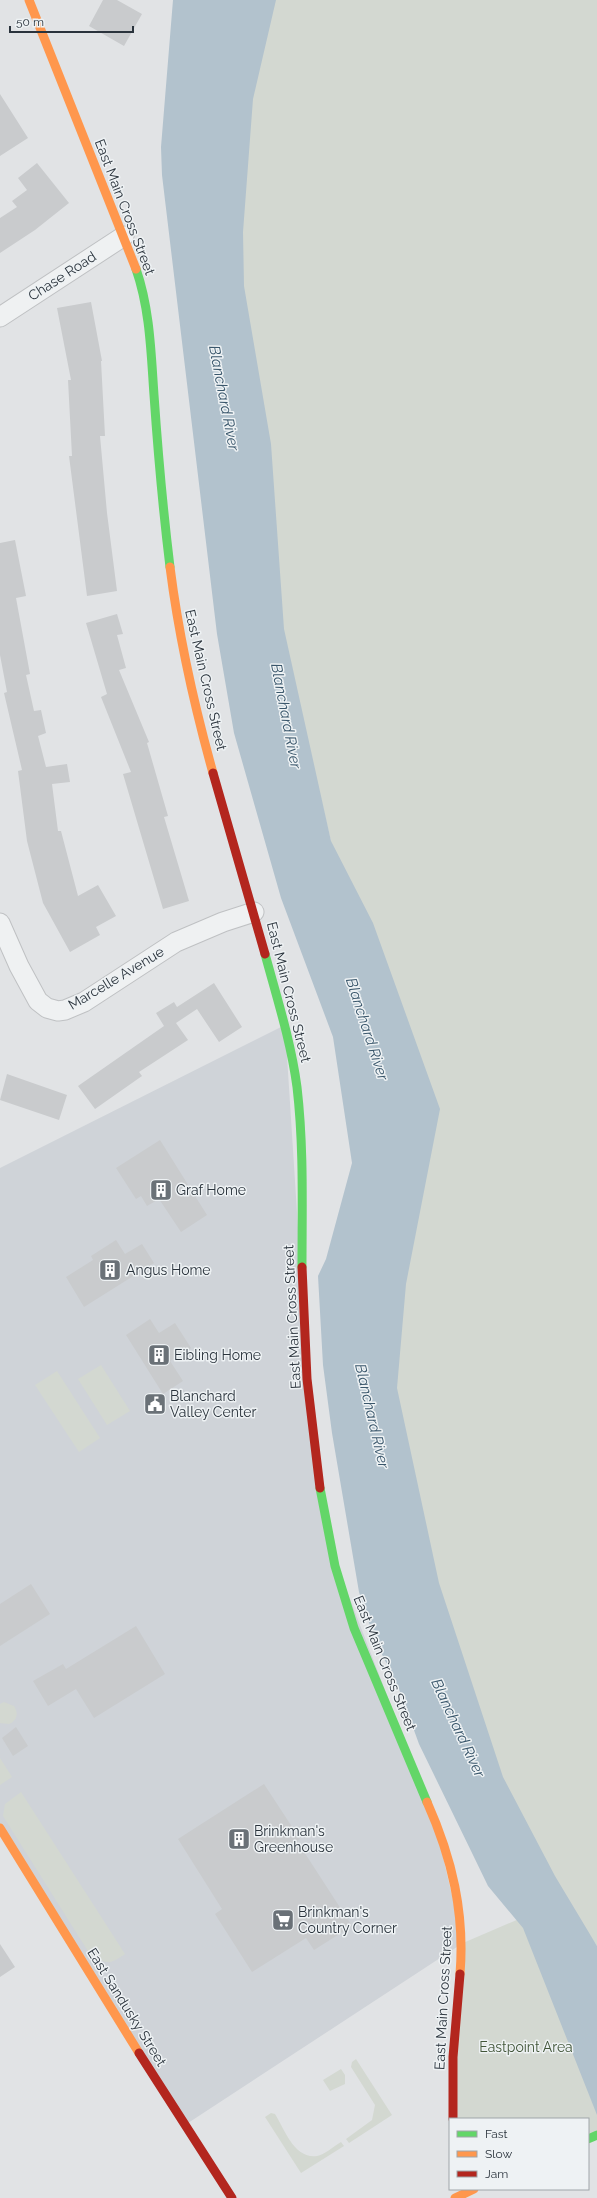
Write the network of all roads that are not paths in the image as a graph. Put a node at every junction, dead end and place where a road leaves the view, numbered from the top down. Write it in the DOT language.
graph roads {
  1 [pos="29,0"];
  2 [pos="124,236"];
  3 [pos="0,317"];
  4 [pos="254,912"];
  5 [pos="0,923"];
  6 [pos="0,1828"];
  7 [pos="453,2118"];
  8 [pos="470,2190"];
  9 [pos="232,2198"];
  10 [pos="454,2198"];
  1 -- 2 [label="main road, East Main Cross Street"];
  2 -- 3 [label="street, Chase Road"];
  2 -- 4 [label="main road, East Main Cross Street"];
  4 -- 5 [label="street, Marcelle Avenue"];
  4 -- 7 [label="main road, East Main Cross Street"];
  6 -- 9 [label="main road, East Sandusky Street"];
  8 -- 10 [label="main road"];
}
